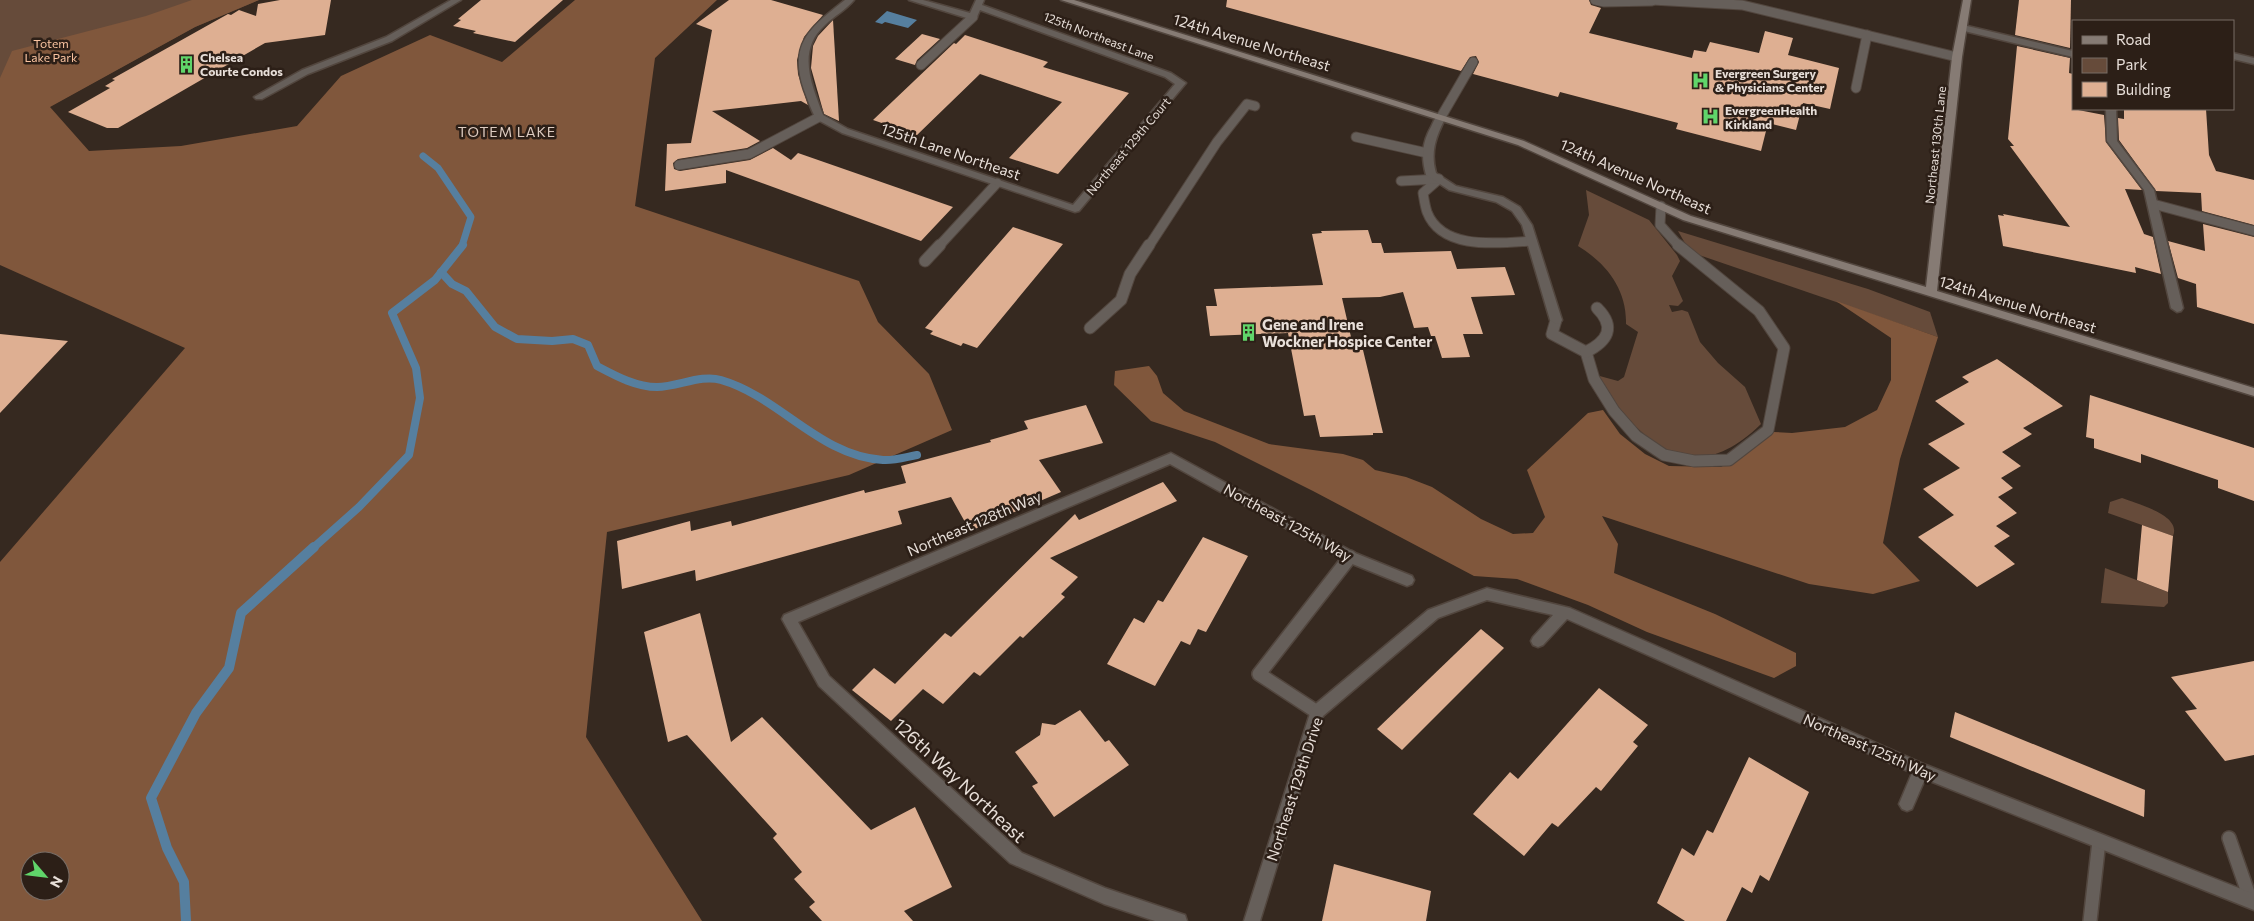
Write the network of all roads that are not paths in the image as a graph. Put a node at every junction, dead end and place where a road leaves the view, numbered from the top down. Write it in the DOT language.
graph roads {
  1 [pos="457,0"];
  2 [pos="850,0"];
  3 [pos="913,0"];
  4 [pos="953,0"];
  5 [pos="1065,0"];
  6 [pos="1595,0"];
  7 [pos="1652,0"];
  8 [pos="1967,0"];
  9 [pos="1741,2"];
  10 [pos="979,3"];
  11 [pos="936,6"];
  12 [pos="973,17"];
  13 [pos="1963,28"];
  14 [pos="1867,35"];
  15 [pos="2072,54"];
  16 [pos="2234,56"];
  17 [pos="1957,57"];
  18 [pos="2254,61"];
  19 [pos="1473,62"];
  20 [pos="921,65"];
  21 [pos="1181,83"];
  22 [pos="1856,88"];
  23 [pos="258,96"];
  24 [pos="1255,106"];
  25 [pos="2111,110"];
  26 [pos="820,117"];
  27 [pos="1441,117"];
  28 [pos="1356,137"];
  29 [pos="1427,152"];
  30 [pos="679,165"];
  31 [pos="1439,180"];
  32 [pos="1401,181"];
  33 [pos="997,183"];
  34 [pos="2153,204"];
  35 [pos="1661,206"];
  36 [pos="1075,209"];
  37 [pos="2254,231"];
  38 [pos="1532,242"];
  39 [pos="925,261"];
  40 [pos="1931,292"];
  41 [pos="1597,308"];
  42 [pos="2177,308"];
  43 [pos="1556,320"];
  44 [pos="1090,328"];
  45 [pos="1586,352"];
  46 [pos="2254,392"];
  47 [pos="1171,458"];
  48 [pos="1350,557"];
  49 [pos="1407,580"];
  50 [pos="1487,594"];
  51 [pos="1566,612"];
  52 [pos="789,619"];
  53 [pos="1538,641"];
  54 [pos="1317,712"];
  55 [pos="1921,770"];
  56 [pos="1907,804"];
  57 [pos="2229,838"];
  58 [pos="2099,841"];
  59 [pos="2253,901"];
  60 [pos="1179,921"];
  61 [pos="1252,921"];
  62 [pos="2090,921"];
  1 -- 23 [label="street"];
  2 -- 26 [label="street"];
  3 -- 11 [label="street"];
  4 -- 11 [label="street"];
  5 -- 27 [label="street, 124th Avenue Northeast"];
  6 -- 7 [label="lane"];
  7 -- 9 [label="lane"];
  8 -- 13 [label="street, Northeast 130th Lane"];
  9 -- 14 [label="lane"];
  10 -- 12 [label="street"];
  10 -- 21 [label="street, 125th Northeast Lane"];
  11 -- 12 [label="street"];
  12 -- 20 [label="lane"];
  13 -- 15 [label="street"];
  13 -- 17 [label="street, Northeast 130th Lane"];
  14 -- 17 [label="lane"];
  14 -- 22 [label="lane"];
  16 -- 18 [label="street"];
  17 -- 40 [label="street, Northeast 130th Lane"];
  19 -- 27 [label="lane"];
  21 -- 36 [label="street, Northeast 129th Court"];
  24 -- 44 [label="lane"];
  25 -- 34 [label="street"];
  26 -- 30 [label="lane"];
  26 -- 33 [label="street, 125th Lane Northeast"];
  27 -- 29 [label="street"];
  27 -- 35 [label="street, 124th Avenue Northeast"];
  28 -- 29 [label="lane"];
  29 -- 31 [label="street"];
  31 -- 32 [label="lane"];
  31 -- 38 [label="street"];
  31 -- 38 [label="lane"];
  33 -- 36 [label="street, 125th Lane Northeast"];
  33 -- 39 [label="lane"];
  34 -- 37 [label="lane"];
  34 -- 42 [label="street"];
  35 -- 40 [label="street, 124th Avenue Northeast"];
  35 -- 45 [label="lane"];
  38 -- 43 [label="street"];
  40 -- 46 [label="street, 124th Avenue Northeast"];
  41 -- 45 [label="lane"];
  43 -- 45 [label="lane"];
  47 -- 48 [label="street, Northeast 125th Way"];
  47 -- 52 [label="street, Northeast 128th Way"];
  48 -- 49 [label="street, Northeast 125th Way"];
  48 -- 54 [label="lane"];
  50 -- 51 [label="street, Northeast 125th Way"];
  50 -- 54 [label="street, Northeast 129th Drive"];
  51 -- 53 [label="street"];
  51 -- 55 [label="street, Northeast 125th Way"];
  52 -- 60 [label="street, 126th Way Northeast"];
  54 -- 61 [label="street, Northeast 129th Drive"];
  55 -- 56 [label="street"];
  55 -- 58 [label="street, Northeast 125th Way"];
  57 -- 59 [label="lane"];
  58 -- 59 [label="street, Northeast 125th Way"];
  58 -- 62 [label="lane"];
}
